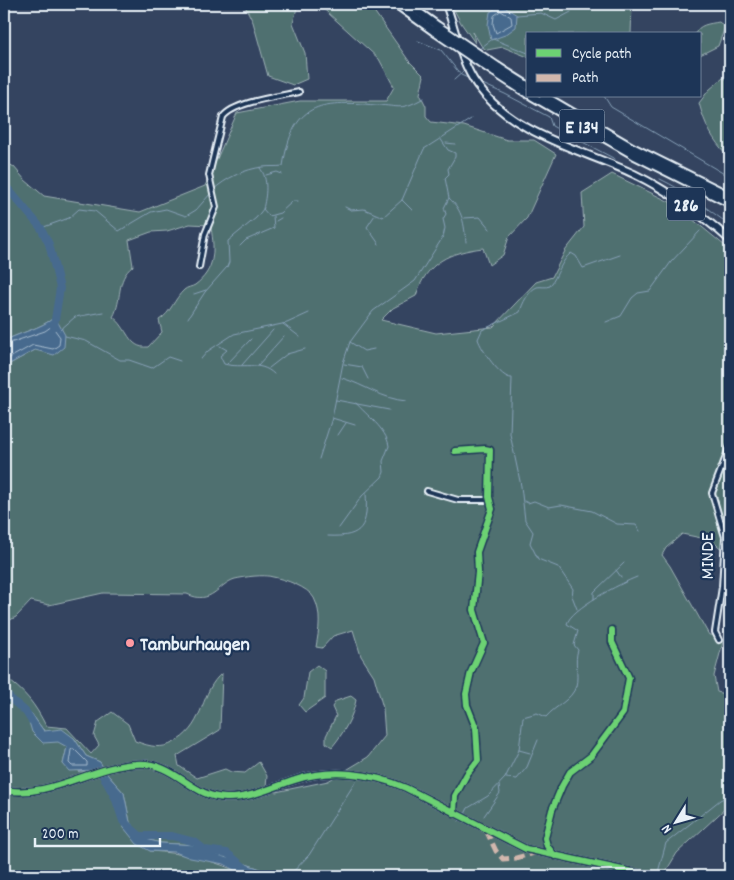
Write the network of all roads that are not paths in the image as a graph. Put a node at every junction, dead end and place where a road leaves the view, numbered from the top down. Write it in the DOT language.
graph roads {
  1 [pos="396,4"];
  2 [pos="407,4"];
  3 [pos="446,4"];
  4 [pos="437,29"];
  5 [pos="496,70"];
  6 [pos="526,85"];
  7 [pos="299,92"];
  8 [pos="526,92"];
  9 [pos="535,98"];
  10 [pos="547,98"];
  11 [pos="730,196"];
  12 [pos="730,203"];
  13 [pos="730,240"];
  14 [pos="199,267"];
  15 [pos="730,446"];
  16 [pos="455,451"];
  17 [pos="428,492"];
  18 [pos="489,500"];
  19 [pos="612,630"];
  20 [pos="719,640"];
  21 [pos="4,790"];
  22 [pos="454,813"];
  23 [pos="555,856"];
  24 [pos="650,876"];
  1 -- 4 [label="highway"];
  2 -- 4 [label="highway"];
  3 -- 13 [label="main road, 286"];
  4 -- 5 [label="highway, bridge"];
  5 -- 6 [label="highway"];
  5 -- 8 [label="highway"];
  7 -- 14 [label="street"];
  9 -- 12 [label="highway, E 134"];
  10 -- 11 [label="highway, E 134"];
  15 -- 20 [label="street, MINDE"];
  16 -- 18 [label="street"];
  17 -- 18 [label="street"];
  18 -- 22 [label="street"];
  19 -- 23 [label="street"];
  21 -- 22 [label="main road"];
  22 -- 23 [label="main road"];
  23 -- 24 [label="main road"];
}
